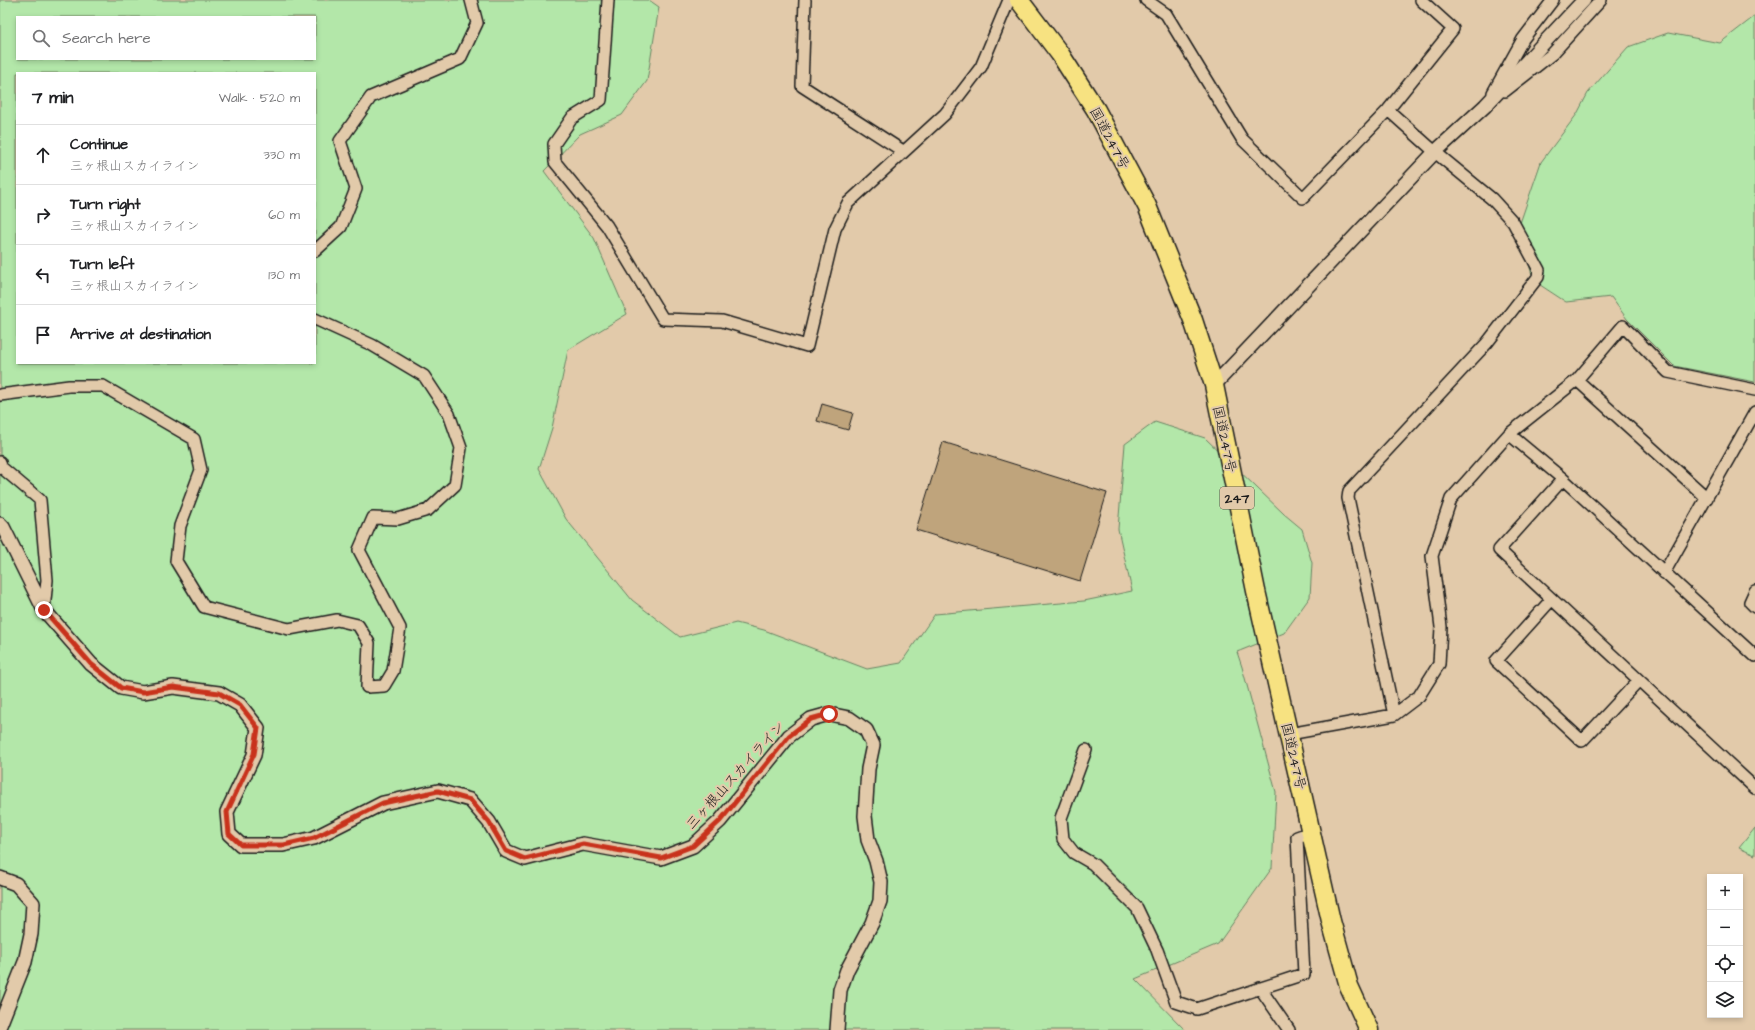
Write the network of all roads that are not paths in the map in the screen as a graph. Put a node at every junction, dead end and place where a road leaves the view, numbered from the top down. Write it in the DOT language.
graph roads {
  1 [pos="471,0"];
  2 [pos="608,0"];
  3 [pos="805,0"];
  4 [pos="1009,0"];
  5 [pos="1019,0"];
  6 [pos="1146,0"];
  7 [pos="1421,0"];
  8 [pos="1553,0"];
  9 [pos="1584,0"];
  10 [pos="1601,0"];
  11 [pos="1486,106"];
  12 [pos="1388,110"];
  13 [pos="903,151"];
  14 [pos="1435,152"];
  15 [pos="316,250"];
  16 [pos="316,319"];
  17 [pos="1577,380"];
  18 [pos="1214,385"];
  19 [pos="1755,390"];
  20 [pos="0,395"];
  21 [pos="1755,412"];
  22 [pos="1509,434"];
  23 [pos="0,462"];
  24 [pos="1563,479"];
  25 [pos="1707,498"];
  26 [pos="0,524"];
  27 [pos="1664,573"];
  28 [pos="1755,591"];
  29 [pos="1552,599"];
  30 [pos="1755,607"];
  31 [pos="44,610"];
  32 [pos="1755,656"];
  33 [pos="1638,680"];
  34 [pos="1394,715"];
  35 [pos="1289,734"];
  36 [pos="1086,750"];
  37 [pos="1755,788"];
  38 [pos="1311,832"];
  39 [pos="0,878"];
  40 [pos="1260,988"];
  41 [pos="0,1025"];
  42 [pos="837,1030"];
  43 [pos="1289,1030"];
  44 [pos="1369,1030"];
  1 -- 15 [label="street"];
  2 -- 13 [label="street"];
  3 -- 13 [label="street"];
  4 -- 13 [label="street"];
  5 -- 18 [label="highway, 国道247号 / 247"];
  6 -- 12 [label="street"];
  7 -- 12 [label="street"];
  8 -- 11 [label="street"];
  9 -- 11 [label="street"];
  10 -- 11 [label="street"];
  11 -- 14 [label="street"];
  12 -- 14 [label="street"];
  14 -- 18 [label="street"];
  14 -- 34 [label="street"];
  16 -- 20 [label="street"];
  17 -- 19 [label="street"];
  17 -- 22 [label="street"];
  17 -- 25 [label="street"];
  18 -- 35 [label="highway, 国道247号 / 247"];
  21 -- 25 [label="street"];
  22 -- 24 [label="street"];
  22 -- 34 [label="street"];
  23 -- 31 [label="street"];
  24 -- 27 [label="street"];
  24 -- 29 [label="street"];
  25 -- 27 [label="street"];
  26 -- 31 [label="street, 三ヶ根山スカイライン"];
  27 -- 32 [label="street"];
  28 -- 30 [label="street"];
  29 -- 33 [label="street"];
  29 -- 33 [label="street"];
  31 -- 42 [label="street, 三ヶ根山スカイライン"];
  33 -- 37 [label="street"];
  34 -- 35 [label="street"];
  35 -- 38 [label="highway, 国道247号 / 247"];
  36 -- 40 [label="street"];
  38 -- 40 [label="street"];
  38 -- 44 [label="highway, 国道247号 / 247"];
  39 -- 41 [label="street"];
  40 -- 43 [label="street"];
}
